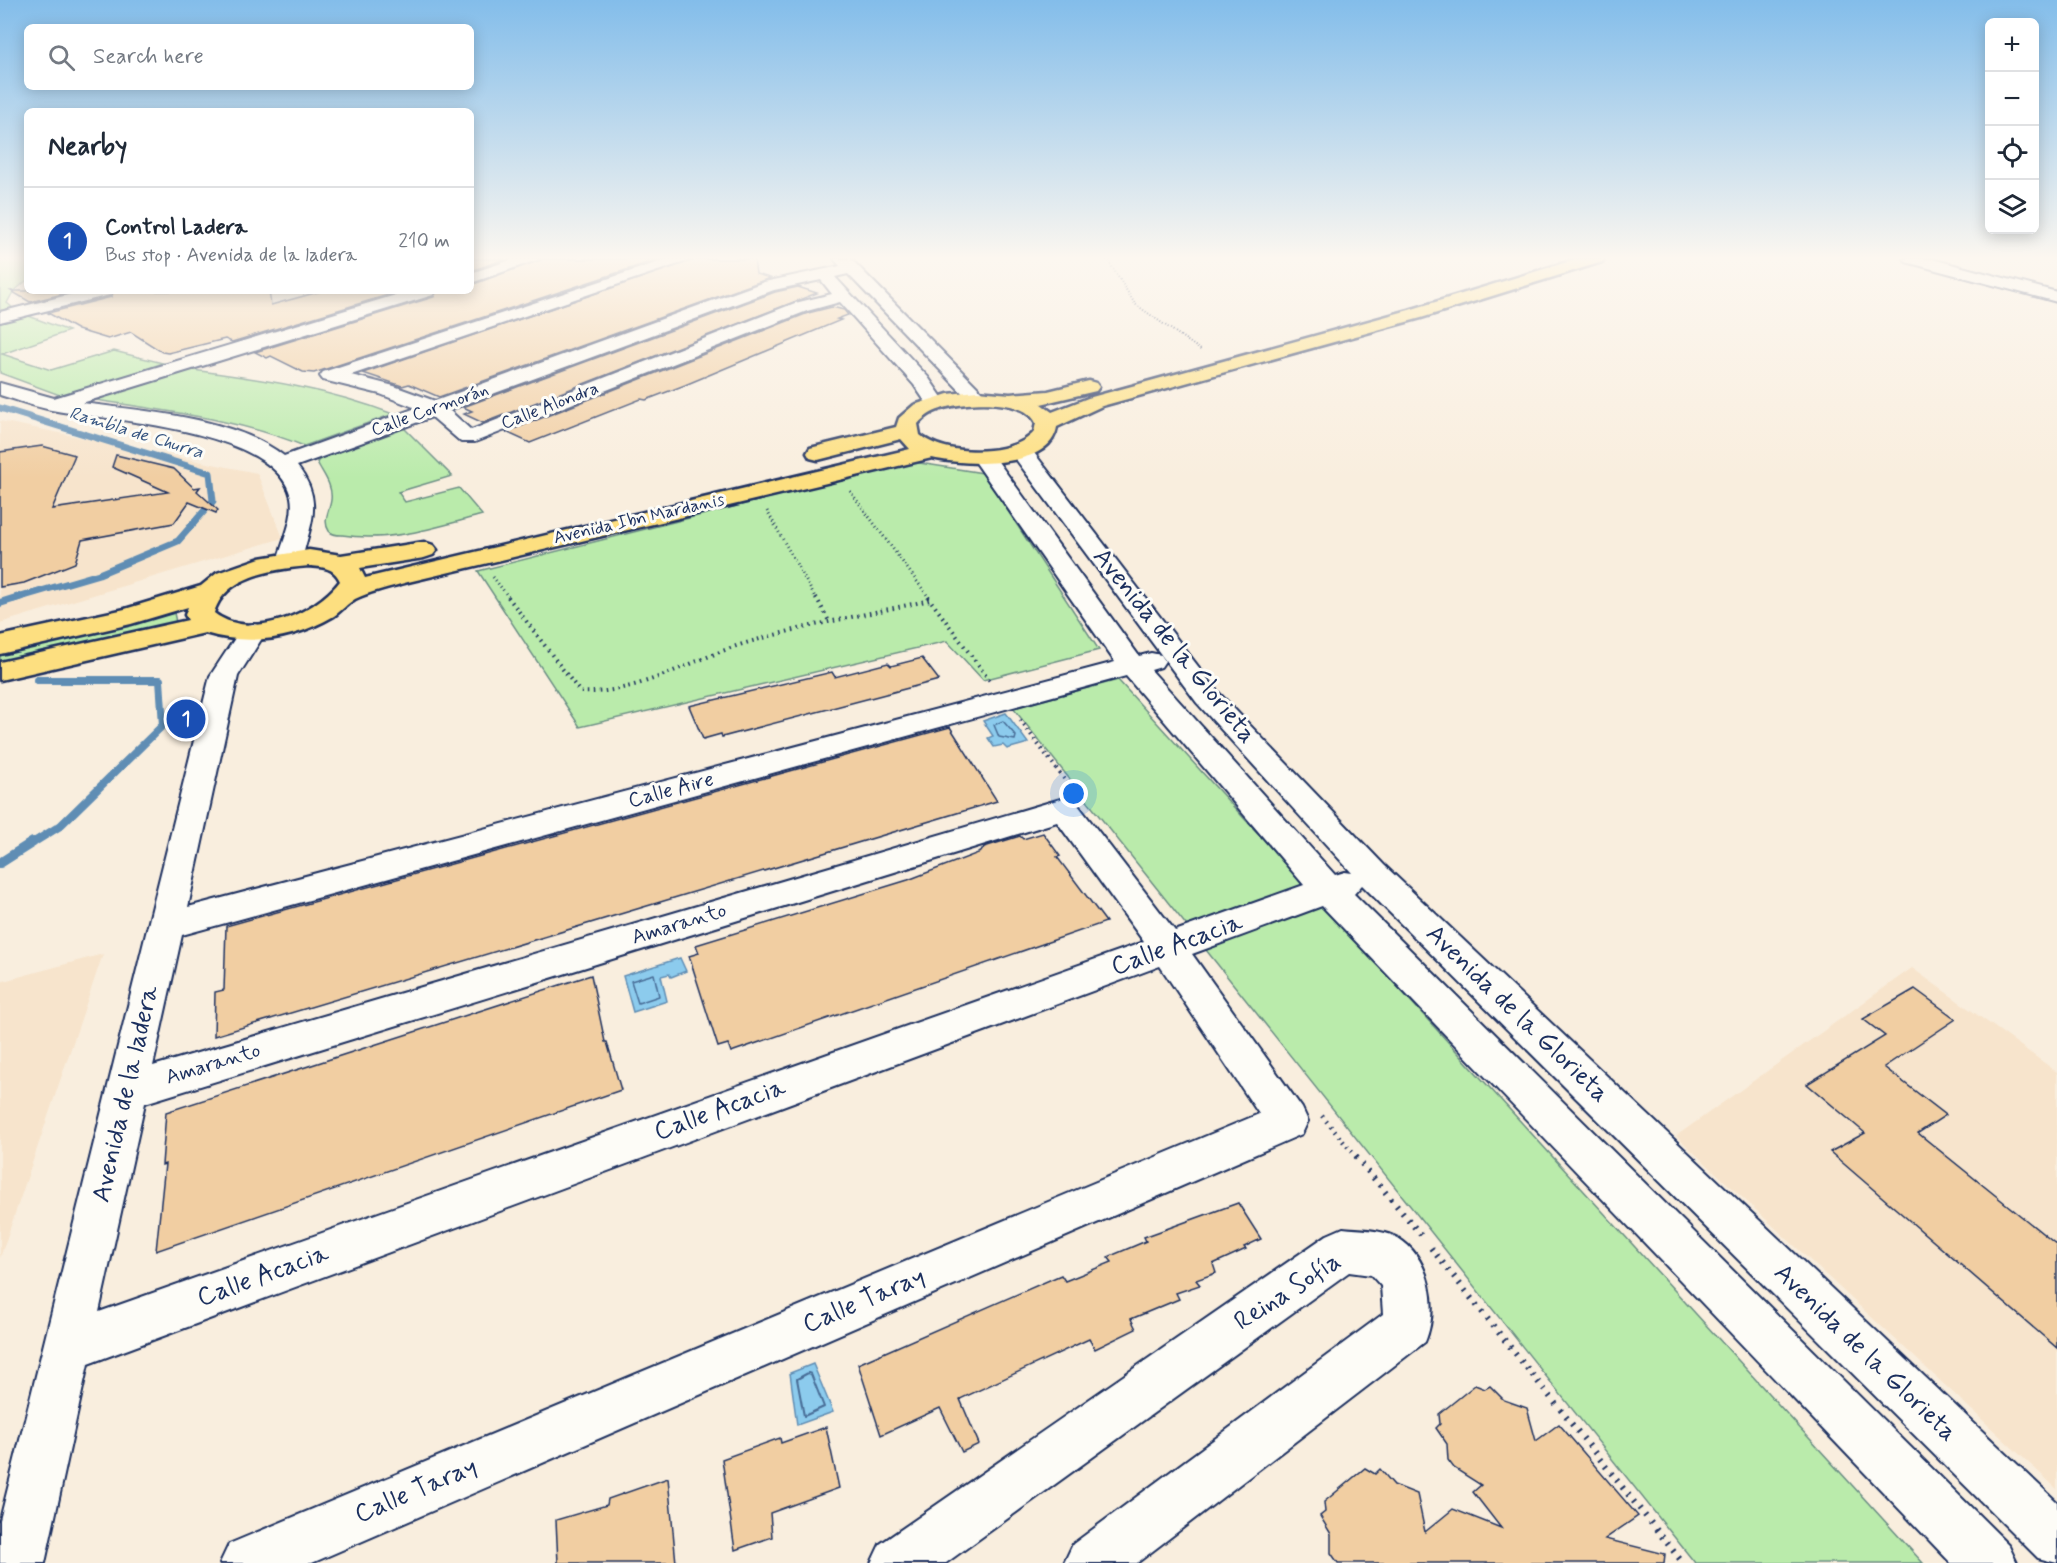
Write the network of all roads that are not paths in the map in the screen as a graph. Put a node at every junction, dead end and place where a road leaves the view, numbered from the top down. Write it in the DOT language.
graph roads {
  1 [pos="293,332"];
  2 [pos="465,332"];
  3 [pos="644,332"];
  4 [pos="740,332"];
  5 [pos="876,332"];
  6 [pos="913,332"];
  7 [pos="1291,332"];
  8 [pos="1349,332"];
  9 [pos="0,389"];
  10 [pos="977,397"];
  11 [pos="1012,400"];
  12 [pos="936,403"];
  13 [pos="54,405"];
  14 [pos="435,408"];
  15 [pos="1047,424"];
  16 [pos="906,431"];
  17 [pos="932,451"];
  18 [pos="1001,454"];
  19 [pos="791,459"];
  20 [pos="283,464"];
  21 [pos="687,485"];
  22 [pos="290,559"];
  23 [pos="340,563"];
  24 [pos="209,592"];
  25 [pos="347,593"];
  26 [pos="207,624"];
  27 [pos="253,632"];
  28 [pos="0,645"];
  29 [pos="1175,655"];
  30 [pos="1132,666"];
  31 [pos="0,670"];
  32 [pos="1372,874"];
  33 [pos="1328,890"];
  34 [pos="166,926"];
  35 [pos="1168,948"];
  36 [pos="127,1091"];
  37 [pos="68,1347"];
  38 [pos="2057,1539"];
  39 [pos="17,1563"];
  40 [pos="248,1563"];
  41 [pos="899,1563"];
  42 [pos="1092,1563"];
  43 [pos="1989,1563"];
  1 -- 13 [label="street"];
  2 -- 14 [label="street"];
  3 -- 14 [label="street, Calle Cormorán"];
  4 -- 14 [label="street, Calle Alondra"];
  5 -- 12 [label="street"];
  6 -- 10 [label="street"];
  7 -- 11 [label="main road"];
  8 -- 15 [label="main road"];
  9 -- 13 [label="street"];
  10 -- 11 [label="main road"];
  10 -- 12 [label="main road"];
  11 -- 15 [label="main road"];
  12 -- 16 [label="main road"];
  13 -- 20 [label="street"];
  14 -- 20 [label="street, Calle Cormorán"];
  15 -- 18 [label="main road"];
  16 -- 17 [label="main road"];
  16 -- 19 [label="main road"];
  17 -- 18 [label="main road"];
  17 -- 25 [label="main road, Avenida Ibn Mardanis"];
  18 -- 29 [label="street, Avenida de la Glorieta"];
  18 -- 30 [label="street, Avenida de la Glorieta"];
  20 -- 22 [label="street"];
  21 -- 23 [label="main road, Avenida Ibn Mardanis"];
  22 -- 23 [label="main road, Avenida Ibn Mardanis"];
  22 -- 24 [label="main road, Avenida Ibn Mardanis"];
  23 -- 25 [label="main road"];
  24 -- 26 [label="main road"];
  24 -- 28 [label="main road"];
  25 -- 27 [label="main road, Avenida Ibn Mardanis"];
  26 -- 27 [label="main road, Avenida Ibn Mardanis"];
  26 -- 31 [label="main road"];
  27 -- 34 [label="street, Avenida de la ladera"];
  29 -- 30 [label="street, Calle Aire"];
  29 -- 32 [label="street, Avenida de la Glorieta"];
  30 -- 33 [label="street, Avenida de la Glorieta"];
  30 -- 34 [label="street, Calle Aire"];
  32 -- 33 [label="street, Calle Acacia"];
  32 -- 38 [label="street, Avenida de la Glorieta"];
  33 -- 35 [label="street, Calle Acacia"];
  33 -- 43 [label="street, Avenida de la Glorieta"];
  34 -- 36 [label="street, Avenida de la ladera"];
  35 -- 36 [label="street, Amaranto"];
  35 -- 37 [label="street, Calle Acacia"];
  35 -- 40 [label="street, Calle Taray"];
  36 -- 37 [label="street, Avenida de la ladera"];
  37 -- 39 [label="street, Avenida de la ladera"];
  41 -- 42 [label="street, Reina Sofía"];
}
